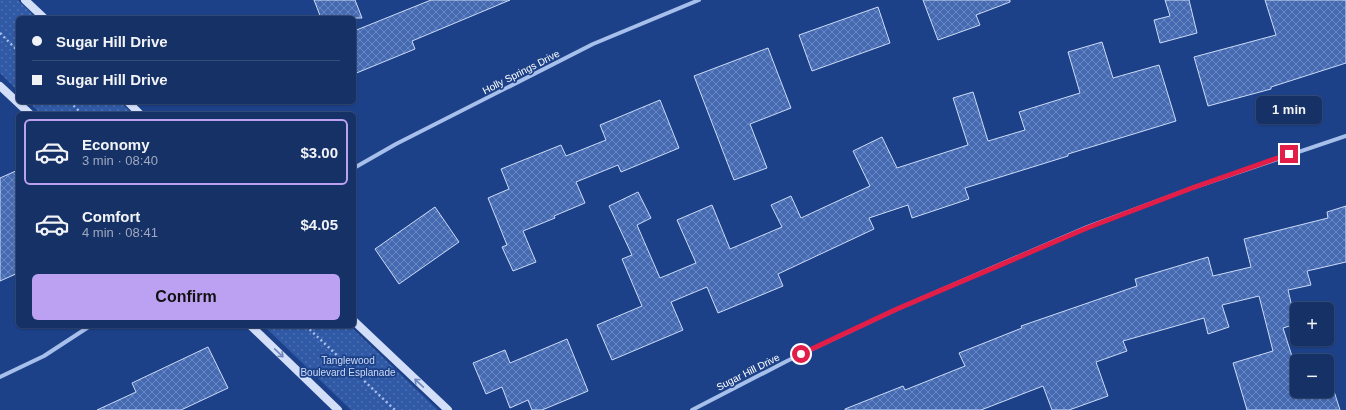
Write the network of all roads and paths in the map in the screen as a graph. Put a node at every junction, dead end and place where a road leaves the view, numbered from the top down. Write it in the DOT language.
graph roads {
  1 [pos="25,0"];
  2 [pos="700,0"];
  3 [pos="42,16"];
  4 [pos="0,33"];
  5 [pos="16,49"];
  6 [pos="0,86"];
  7 [pos="16,101"];
  8 [pos="19,104"];
  9 [pos="72,104"];
  10 [pos="130,104"];
  11 [pos="28,112"];
  12 [pos="80,112"];
  13 [pos="138,112"];
  14 [pos="1346,136"];
  15 [pos="356,167"];
  16 [pos="356,323"];
  17 [pos="87,328"];
  18 [pos="253,328"];
  19 [pos="308,328"];
  20 [pos="0,377"];
  21 [pos="338,410"];
  22 [pos="395,410"];
  23 [pos="448,410"];
  24 [pos="692,410"];
  1 -- 3 [label="street"];
  2 -- 15 [label="street, Holly Springs Drive"];
  4 -- 5 [label="path"];
  6 -- 7 [label="street"];
  8 -- 11 [label="street"];
  9 -- 12 [label="path"];
  10 -- 13 [label="street"];
  14 -- 24 [label="street, Sugar Hill Drive"];
  23 -- 16 [label="street, one-way"];
  17 -- 20 [label="street"];
  18 -- 21 [label="street, one-way"];
  19 -- 22 [label="path"];
}
